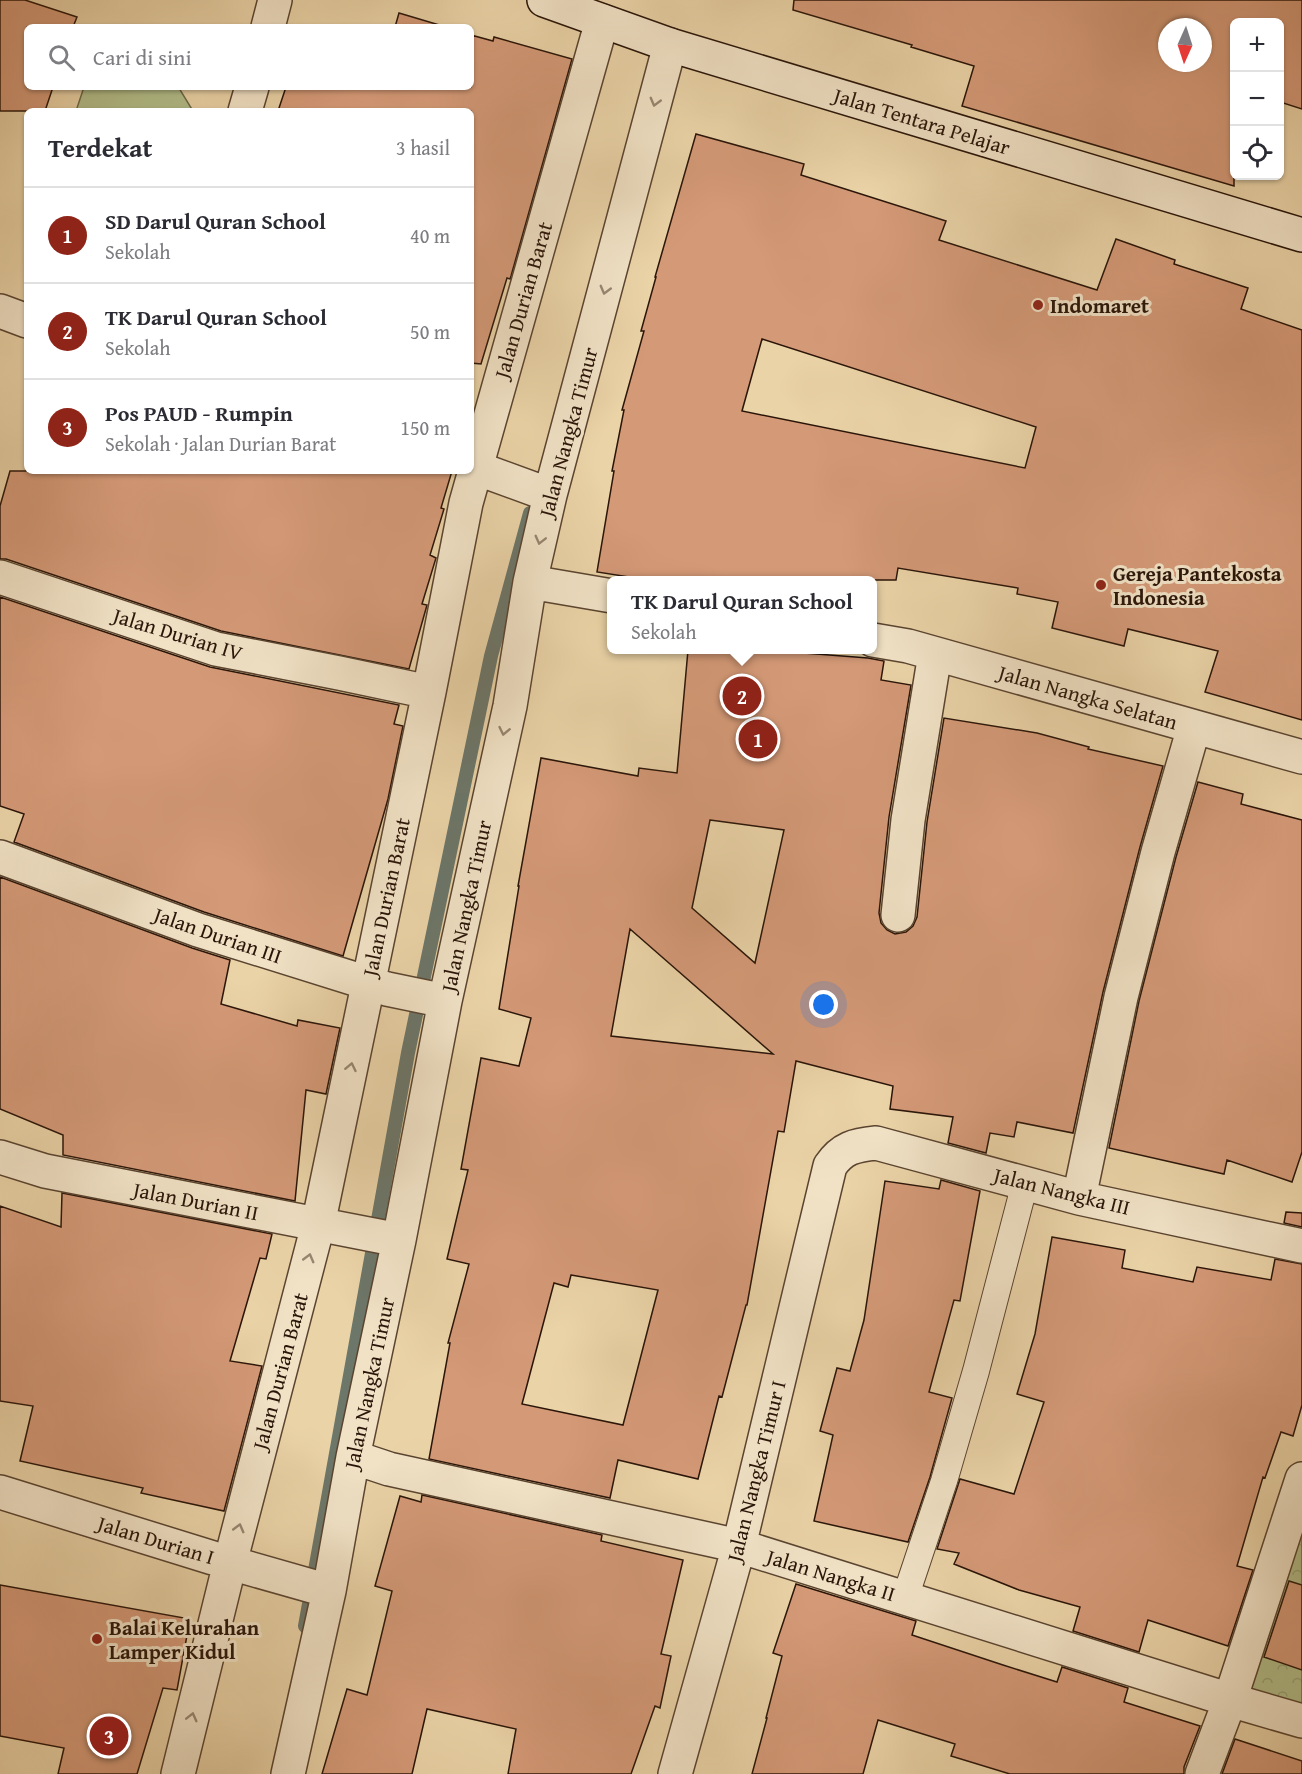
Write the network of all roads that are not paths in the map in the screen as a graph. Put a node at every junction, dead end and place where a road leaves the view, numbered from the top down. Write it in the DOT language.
graph roads {
  1 [pos="275,0"];
  2 [pos="544,0"];
  3 [pos="602,21"];
  4 [pos="269,24"];
  5 [pos="670,45"];
  6 [pos="251,90"];
  7 [pos="246,108"];
  8 [pos="1302,235"];
  9 [pos="0,311"];
  10 [pos="24,320"];
  11 [pos="481,470"];
  12 [pos="545,493"];
  13 [pos="0,577"];
  14 [pos="530,582"];
  15 [pos="607,595"];
  16 [pos="877,641"];
  17 [pos="935,654"];
  18 [pos="429,692"];
  19 [pos="1194,727"];
  20 [pos="1302,757"];
  21 [pos="0,857"];
  22 [pos="898,915"];
  23 [pos="377,987"];
  24 [pos="442,1000"];
  25 [pos="0,1157"];
  26 [pos="830,1166"];
  27 [pos="1025,1183"];
  28 [pos="1079,1198"];
  29 [pos="318,1225"];
  30 [pos="396,1240"];
  31 [pos="1302,1246"];
  32 [pos="353,1457"];
  33 [pos="1302,1479"];
  34 [pos="0,1492"];
  35 [pos="739,1546"];
  36 [pos="237,1565"];
  37 [pos="321,1589"];
  38 [pos="905,1598"];
  39 [pos="1230,1700"];
  40 [pos="1302,1720"];
  41 [pos="178,1774"];
  42 [pos="288,1774"];
  43 [pos="675,1774"];
  44 [pos="1202,1774"];
  1 -- 4 [label="street"];
  2 -- 3 [label="street, Jalan Tentara Pelajar"];
  3 -- 5 [label="street, Jalan Tentara Pelajar"];
  3 -- 11 [label="street, Jalan Durian Barat"];
  5 -- 8 [label="street, Jalan Tentara Pelajar"];
  5 -- 12 [label="street, Jalan Nangka Timur, one-way"];
  6 -- 7 [label="street"];
  9 -- 10 [label="street"];
  11 -- 12 [label="street"];
  11 -- 18 [label="street, Jalan Durian Barat"];
  12 -- 14 [label="street, Jalan Nangka Timur, one-way"];
  13 -- 18 [label="street, Jalan Durian IV"];
  14 -- 15 [label="street"];
  14 -- 24 [label="street, Jalan Nangka Timur, one-way"];
  16 -- 17 [label="street, Jalan Nangka Selatan"];
  17 -- 19 [label="street, Jalan Nangka Selatan"];
  17 -- 22 [label="street"];
  18 -- 23 [label="street, Jalan Durian Barat"];
  19 -- 20 [label="street, Jalan Nangka Selatan"];
  19 -- 28 [label="street"];
  21 -- 23 [label="street, Jalan Durian III"];
  23 -- 24 [label="street, Jalan Durian III"];
  29 -- 23 [label="street, Jalan Durian Barat, one-way"];
  24 -- 30 [label="street, Jalan Nangka Timur"];
  25 -- 29 [label="street, Jalan Durian II"];
  26 -- 27 [label="street, Jalan Nangka III"];
  26 -- 35 [label="street, Jalan Nangka Timur I"];
  27 -- 28 [label="street, Jalan Nangka III"];
  27 -- 38 [label="lane"];
  28 -- 31 [label="street, Jalan Nangka III"];
  29 -- 30 [label="street, Jalan Durian II"];
  36 -- 29 [label="street, Jalan Durian Barat, one-way"];
  30 -- 32 [label="street, Jalan Nangka Timur"];
  32 -- 35 [label="street, Jalan Nangka II"];
  32 -- 37 [label="street, Jalan Nangka Timur"];
  33 -- 39 [label="street"];
  34 -- 36 [label="street, Jalan Durian I"];
  35 -- 38 [label="street, Jalan Nangka II"];
  35 -- 43 [label="street, Jalan Nangka Timur I"];
  36 -- 37 [label="street, Jalan Durian I"];
  41 -- 36 [label="street, Jalan Durian Barat, one-way"];
  37 -- 42 [label="street, Jalan Nangka Timur"];
  38 -- 39 [label="street, Jalan Nangka II"];
  39 -- 40 [label="street, Jalan Nangka II"];
  39 -- 44 [label="street"];
}
